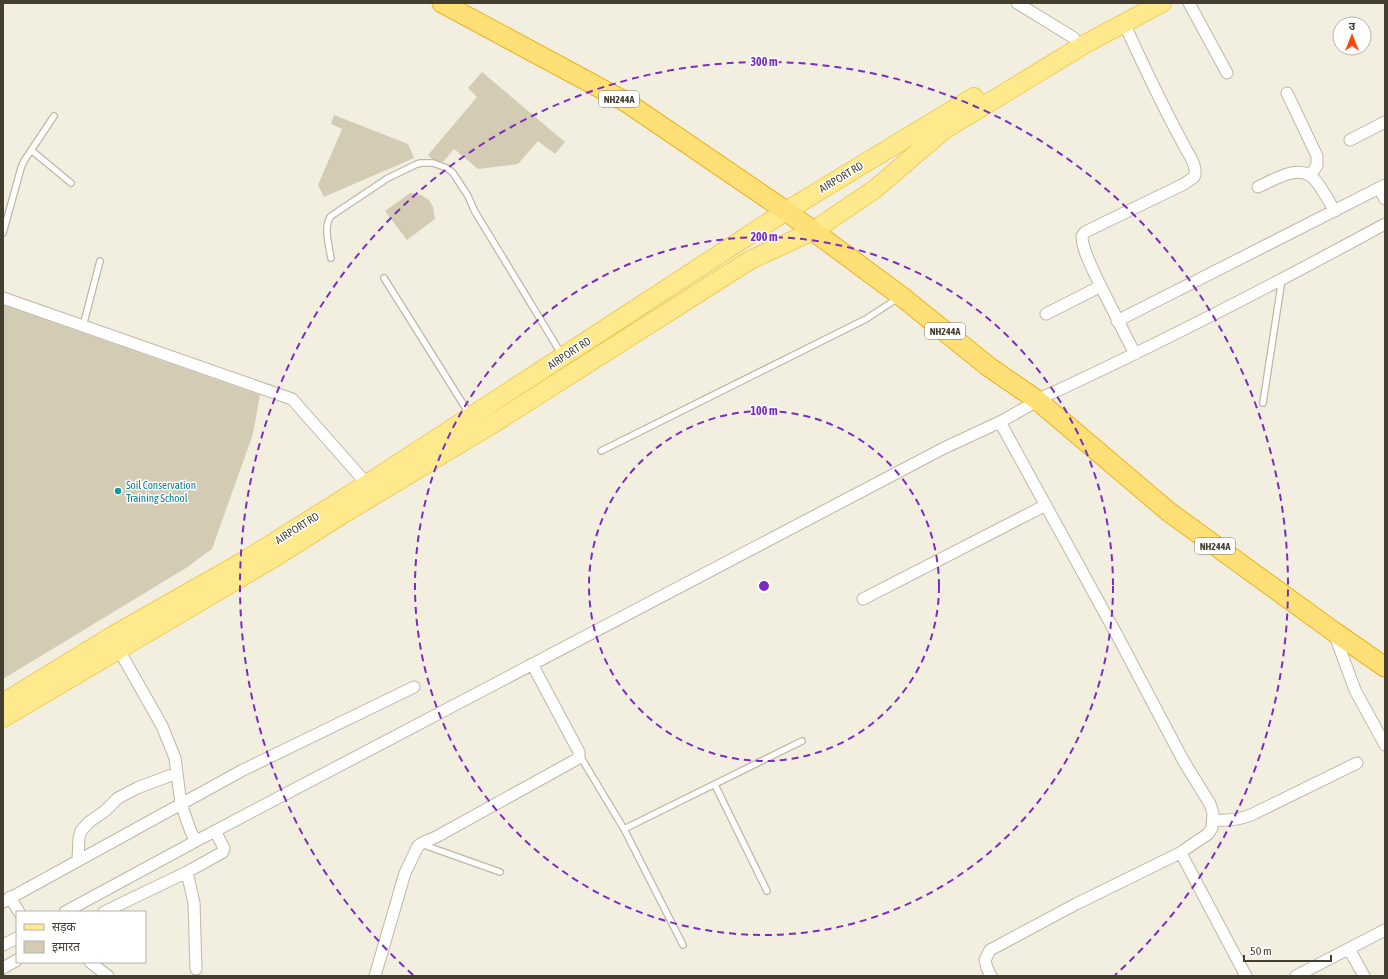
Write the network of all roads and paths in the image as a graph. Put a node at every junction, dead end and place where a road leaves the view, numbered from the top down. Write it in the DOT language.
graph roads {
  1 [pos="442,3"];
  2 [pos="1017,3"];
  3 [pos="1135,3"];
  4 [pos="1162,3"];
  5 [pos="1189,3"];
  6 [pos="1124,23"];
  7 [pos="1074,38"];
  8 [pos="1227,73"];
  9 [pos="1287,93"];
  10 [pos="54,116"];
  11 [pos="1385,122"];
  12 [pos="1350,140"];
  13 [pos="31,150"];
  14 [pos="1310,175"];
  15 [pos="71,183"];
  16 [pos="1258,187"];
  17 [pos="1383,192"];
  18 [pos="786,211"];
  19 [pos="1335,211"];
  20 [pos="1385,224"];
  21 [pos="813,231"];
  22 [pos="3,233"];
  23 [pos="330,258"];
  24 [pos="100,261"];
  25 [pos="384,278"];
  26 [pos="1282,278"];
  27 [pos="1101,286"];
  28 [pos="901,296"];
  29 [pos="3,298"];
  30 [pos="1046,314"];
  31 [pos="1118,321"];
  32 [pos="83,326"];
  33 [pos="1135,354"];
  34 [pos="564,357"];
  35 [pos="1037,400"];
  36 [pos="1263,403"];
  37 [pos="472,417"];
  38 [pos="1000,422"];
  39 [pos="601,450"];
  40 [pos="367,484"];
  41 [pos="1046,505"];
  42 [pos="863,599"];
  43 [pos="1333,631"];
  44 [pos="119,650"];
  45 [pos="532,664"];
  46 [pos="1385,667"];
  47 [pos="414,687"];
  48 [pos="3,703"];
  49 [pos="3,718"];
  50 [pos="802,741"];
  51 [pos="1385,745"];
  52 [pos="579,756"];
  53 [pos="1356,763"];
  54 [pos="177,773"];
  55 [pos="715,784"];
  56 [pos="183,809"];
  57 [pos="1214,820"];
  58 [pos="624,829"];
  59 [pos="215,831"];
  60 [pos="194,837"];
  61 [pos="420,844"];
  62 [pos="1182,852"];
  63 [pos="78,860"];
  64 [pos="187,872"];
  65 [pos="500,872"];
  66 [pos="767,891"];
  67 [pos="12,904"];
  68 [pos="67,911"];
  69 [pos="106,911"];
  70 [pos="1385,930"];
  71 [pos="16,938"];
  72 [pos="3,945"];
  73 [pos="683,945"];
  74 [pos="1349,949"];
  75 [pos="16,961"];
  76 [pos="91,963"];
  77 [pos="3,968"];
  78 [pos="196,969"];
  79 [pos="108,976"];
  80 [pos="375,976"];
  81 [pos="991,976"];
  82 [pos="1246,976"];
  83 [pos="1296,976"];
  84 [pos="1364,976"];
  1 -- 18 [label="highway, NH244A"];
  2 -- 7 [label="street"];
  3 -- 7 [label="main road, AIRPORT RD"];
  4 -- 6 [label="main road"];
  5 -- 8 [label="street"];
  6 -- 21 [label="main road"];
  6 -- 27 [label="street"];
  7 -- 18 [label="main road, AIRPORT RD"];
  9 -- 14 [label="street"];
  10 -- 13 [label="lane"];
  11 -- 12 [label="street"];
  13 -- 15 [label="lane"];
  13 -- 22 [label="lane"];
  14 -- 16 [label="street"];
  14 -- 19 [label="street"];
  17 -- 19 [label="street"];
  18 -- 21 [label="highway, NH244A"];
  18 -- 34 [label="main road, AIRPORT RD"];
  19 -- 31 [label="street"];
  20 -- 26 [label="street"];
  21 -- 28 [label="highway, NH244A"];
  21 -- 44 [label="main road"];
  23 -- 34 [label="lane"];
  24 -- 32 [label="lane"];
  25 -- 37 [label="lane"];
  26 -- 33 [label="street"];
  26 -- 36 [label="lane"];
  27 -- 30 [label="street"];
  27 -- 31 [label="street"];
  28 -- 35 [label="highway, NH244A"];
  28 -- 39 [label="lane"];
  29 -- 32 [label="street"];
  31 -- 33 [label="street"];
  32 -- 40 [label="street"];
  33 -- 35 [label="street"];
  34 -- 37 [label="main road, AIRPORT RD"];
  35 -- 38 [label="street"];
  35 -- 43 [label="highway, NH244A"];
  37 -- 40 [label="main road, AIRPORT RD"];
  38 -- 41 [label="street"];
  38 -- 45 [label="street"];
  40 -- 48 [label="main road, AIRPORT RD"];
  41 -- 42 [label="street"];
  41 -- 57 [label="street"];
  43 -- 46 [label="highway, NH244A"];
  43 -- 51 [label="street"];
  44 -- 49 [label="main road"];
  44 -- 54 [label="street"];
  45 -- 52 [label="street"];
  45 -- 59 [label="street"];
  47 -- 56 [label="street"];
  50 -- 55 [label="lane"];
  52 -- 58 [label="lane"];
  52 -- 61 [label="street"];
  53 -- 57 [label="street"];
  54 -- 56 [label="street"];
  54 -- 63 [label="street"];
  55 -- 58 [label="lane"];
  55 -- 66 [label="lane"];
  56 -- 60 [label="street"];
  56 -- 63 [label="street"];
  57 -- 62 [label="street"];
  58 -- 73 [label="lane"];
  59 -- 60 [label="street"];
  59 -- 64 [label="street"];
  60 -- 68 [label="street"];
  61 -- 65 [label="lane"];
  61 -- 80 [label="street"];
  62 -- 81 [label="street"];
  62 -- 82 [label="street"];
  63 -- 67 [label="street"];
  64 -- 69 [label="street"];
  64 -- 78 [label="street"];
  70 -- 74 [label="street"];
  71 -- 72 [label="street"];
  74 -- 83 [label="street"];
  74 -- 84 [label="street"];
  75 -- 77 [label="street"];
  76 -- 79 [label="street"];
}
